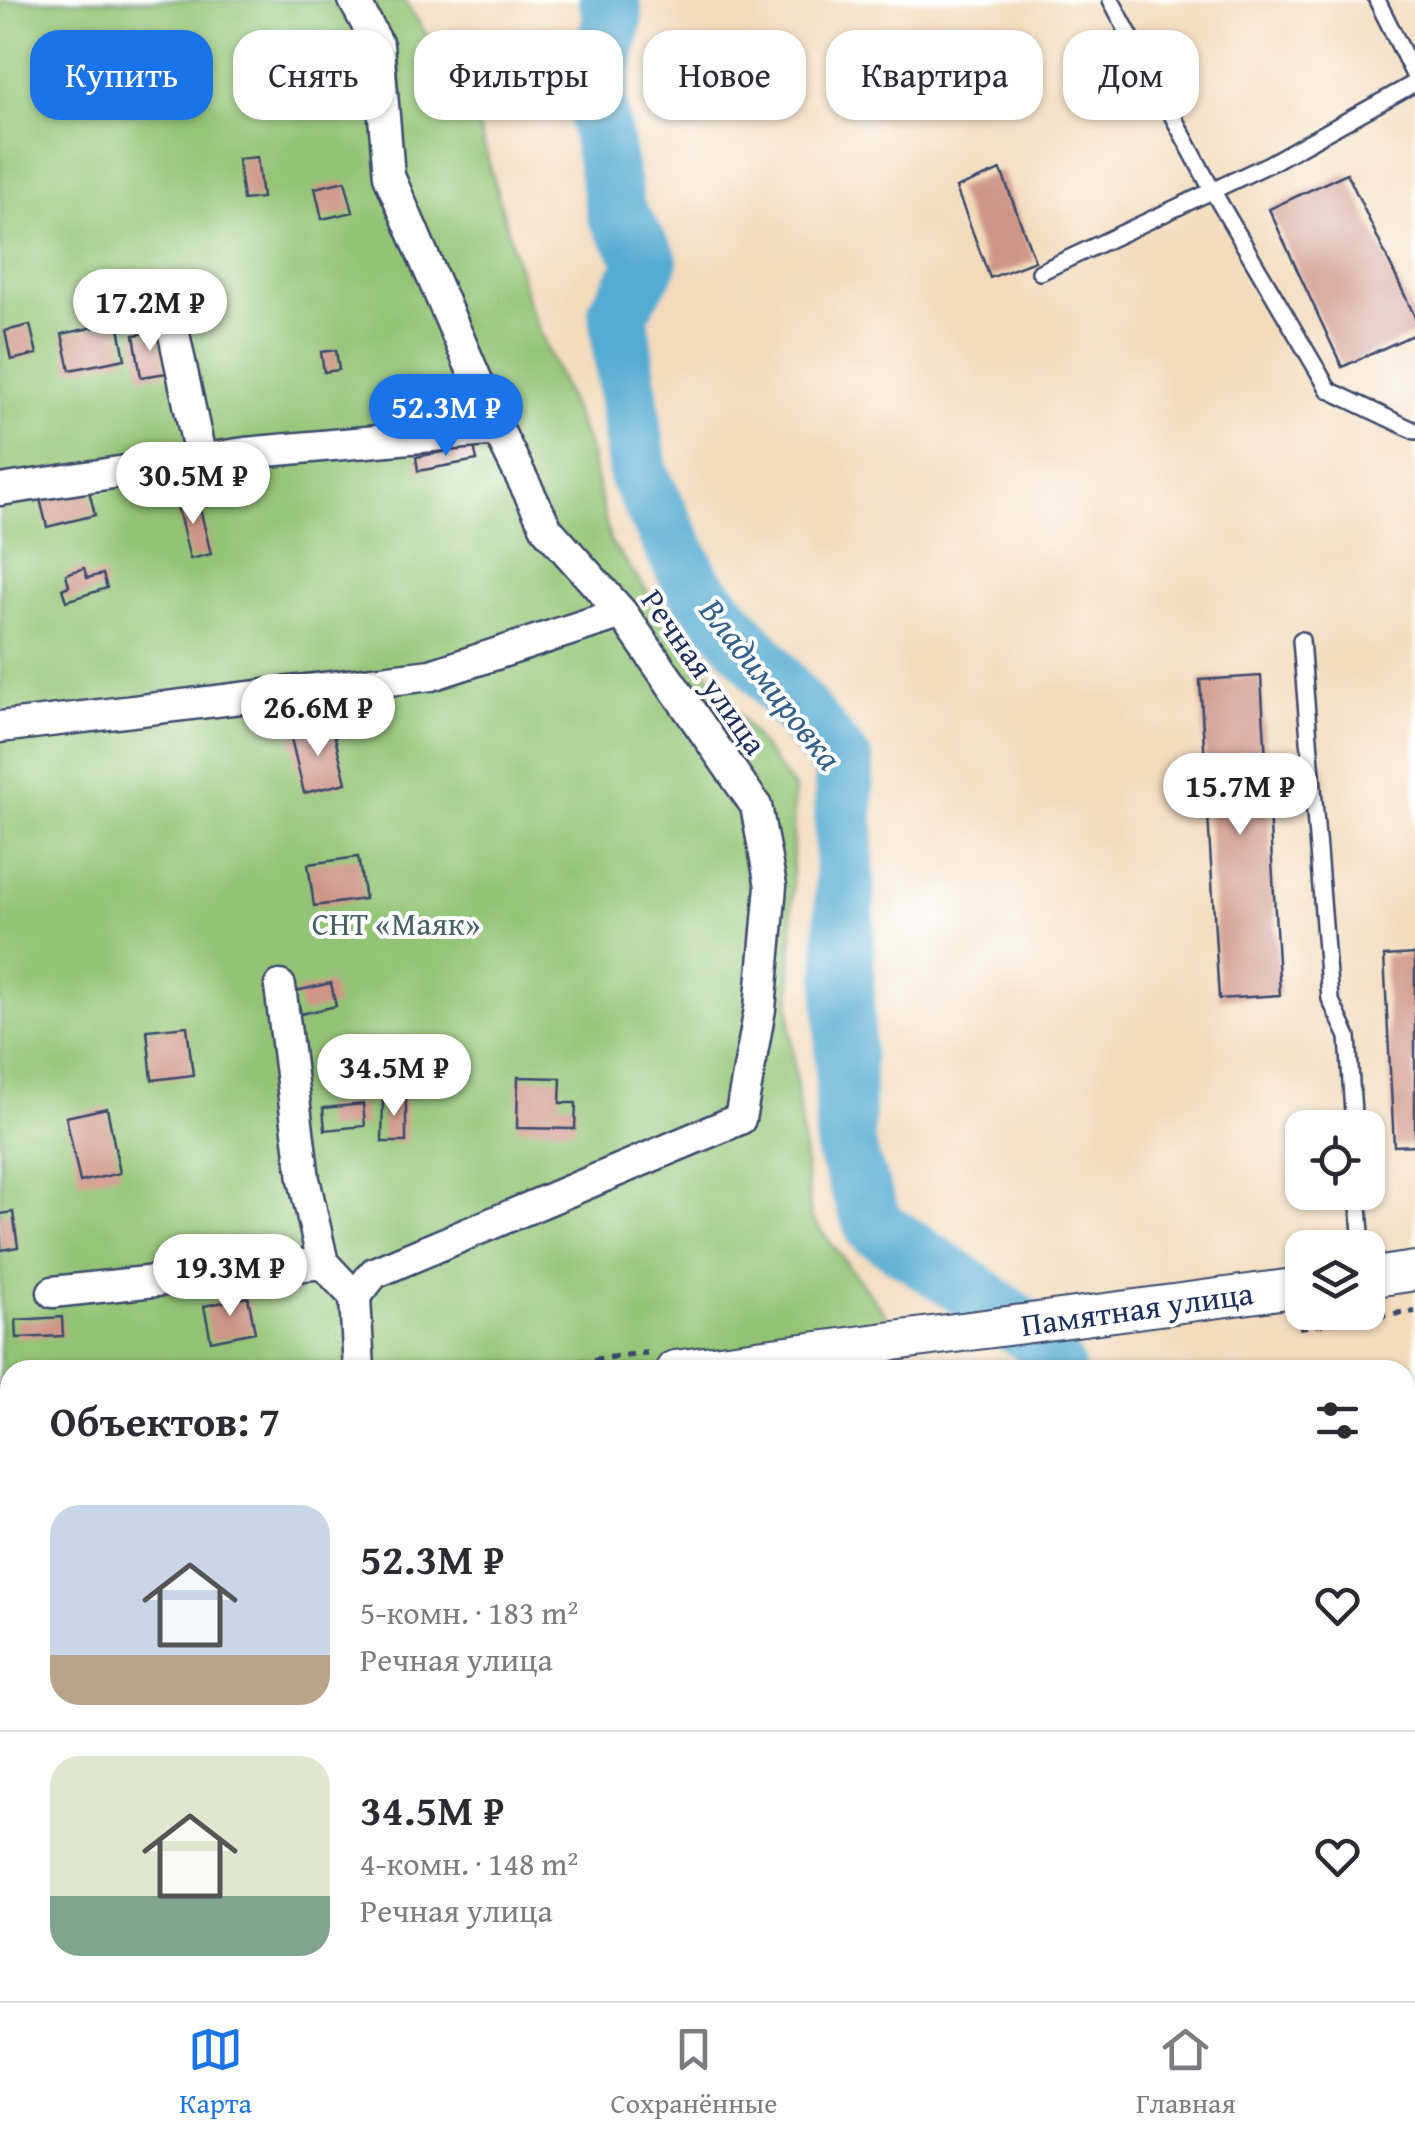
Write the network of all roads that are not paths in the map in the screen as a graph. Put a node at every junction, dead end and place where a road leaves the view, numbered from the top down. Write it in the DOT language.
graph roads {
  1 [pos="354,0"];
  2 [pos="1111,0"];
  3 [pos="1376,0"];
  4 [pos="1415,80"];
  5 [pos="1212,190"];
  6 [pos="1040,272"];
  7 [pos="172,320"];
  8 [pos="498,430"];
  9 [pos="1415,431"];
  10 [pos="201,460"];
  11 [pos="0,490"];
  12 [pos="622,614"];
  13 [pos="1300,640"];
  14 [pos="0,727"];
  15 [pos="280,986"];
  16 [pos="1353,1110"];
  17 [pos="323,1263"];
  18 [pos="1415,1271"];
  19 [pos="1385,1275"];
  20 [pos="1285,1289"];
  21 [pos="53,1292"];
  22 [pos="355,1298"];
  23 [pos="358,1360"];
  24 [pos="782,1360"];
  1 -- 8 [label="street, Речная улица"];
  2 -- 5 [label="lane"];
  3 -- 4 [label="lane"];
  4 -- 5 [label="lane"];
  5 -- 6 [label="lane"];
  5 -- 9 [label="lane"];
  7 -- 10 [label="street"];
  8 -- 10 [label="street"];
  8 -- 12 [label="street, Речная улица"];
  10 -- 11 [label="street"];
  12 -- 14 [label="street"];
  12 -- 22 [label="street, Речная улица"];
  13 -- 16 [label="lane"];
  15 -- 17 [label="street"];
  17 -- 21 [label="street"];
  17 -- 22 [label="street"];
  18 -- 19 [label="street"];
  20 -- 24 [label="street, Памятная улица"];
  22 -- 23 [label="street"];
}
